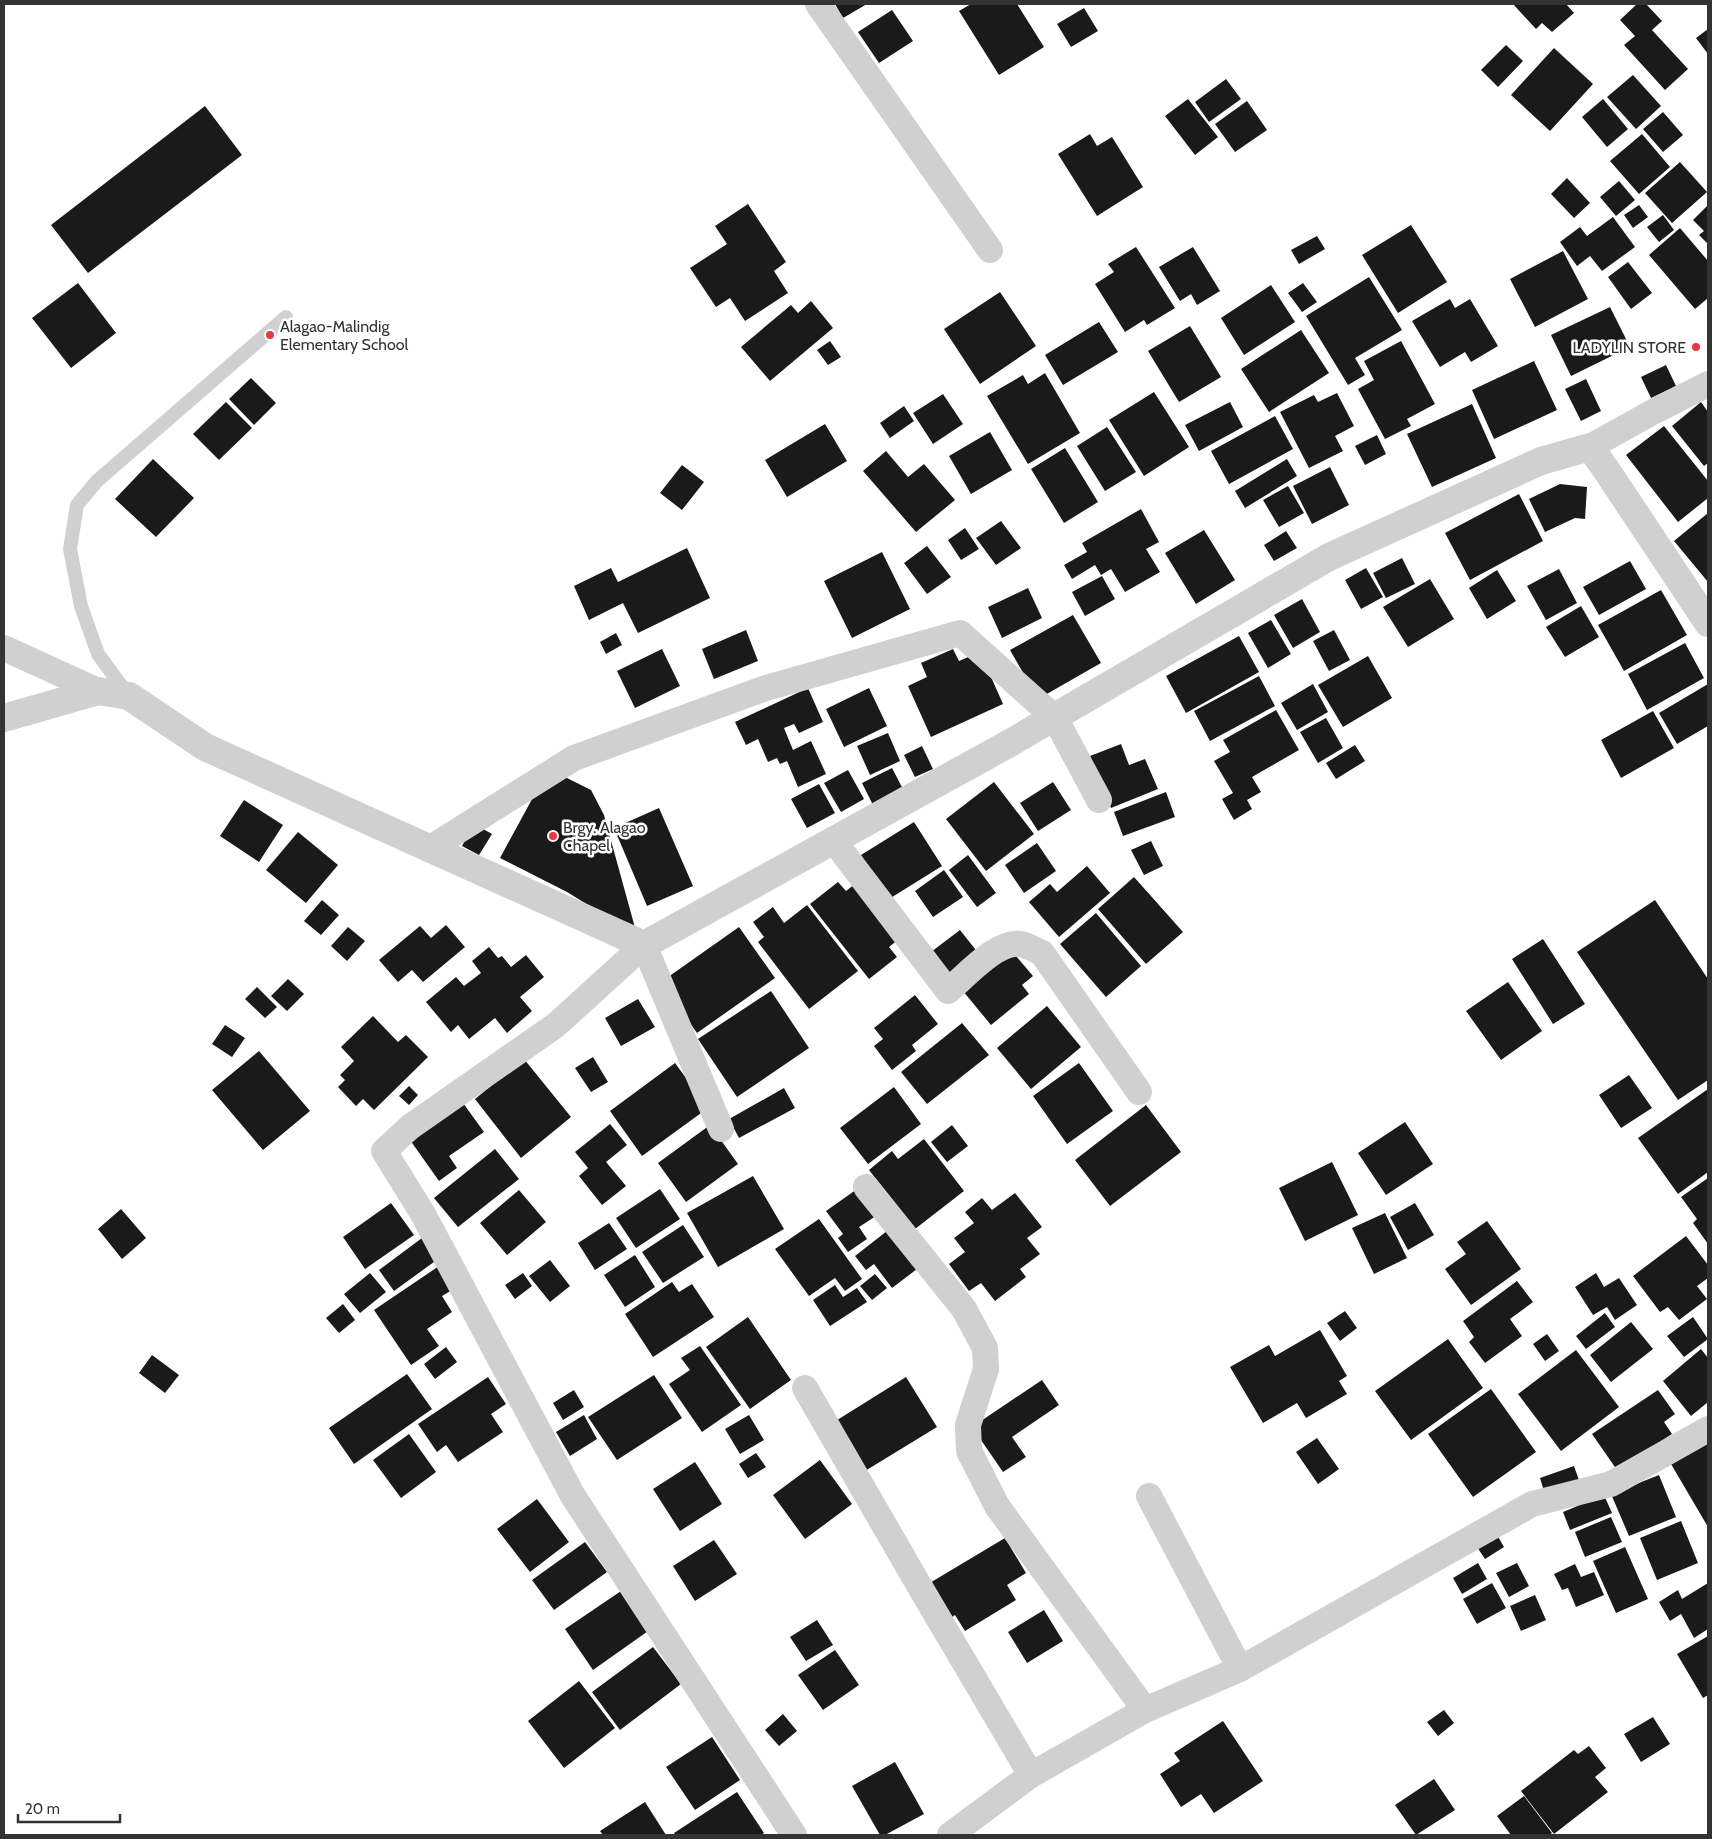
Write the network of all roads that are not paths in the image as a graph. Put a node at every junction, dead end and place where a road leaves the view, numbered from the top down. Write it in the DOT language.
graph roads {
  1 [pos="818,4"];
  2 [pos="990,250"];
  3 [pos="286,317"];
  4 [pos="1708,384"];
  5 [pos="1590,447"];
  6 [pos="1708,623"];
  7 [pos="4,648"];
  8 [pos="98,691"];
  9 [pos="129,696"];
  10 [pos="4,718"];
  11 [pos="1055,718"];
  12 [pos="1099,800"];
  13 [pos="834,841"];
  14 [pos="429,849"];
  15 [pos="644,945"];
  16 [pos="1139,1092"];
  17 [pos="721,1129"];
  18 [pos="866,1187"];
  19 [pos="805,1388"];
  20 [pos="1708,1429"];
  21 [pos="1149,1496"];
  22 [pos="1240,1669"];
  23 [pos="1145,1710"];
  24 [pos="1031,1775"];
  25 [pos="794,1835"];
  26 [pos="950,1835"];
  1 -- 2 [label="street"];
  3 -- 9 [label="lane"];
  4 -- 5 [label="street"];
  5 -- 6 [label="street"];
  5 -- 11 [label="street"];
  7 -- 8 [label="street"];
  8 -- 9 [label="street"];
  8 -- 10 [label="street"];
  9 -- 14 [label="street"];
  11 -- 12 [label="street"];
  11 -- 13 [label="street"];
  11 -- 14 [label="street"];
  13 -- 15 [label="street"];
  13 -- 16 [label="street"];
  14 -- 15 [label="street"];
  15 -- 17 [label="street"];
  15 -- 25 [label="street"];
  18 -- 23 [label="street"];
  19 -- 24 [label="street"];
  20 -- 22 [label="street"];
  21 -- 22 [label="street"];
  22 -- 23 [label="street"];
  23 -- 24 [label="street"];
  24 -- 26 [label="street"];
}
